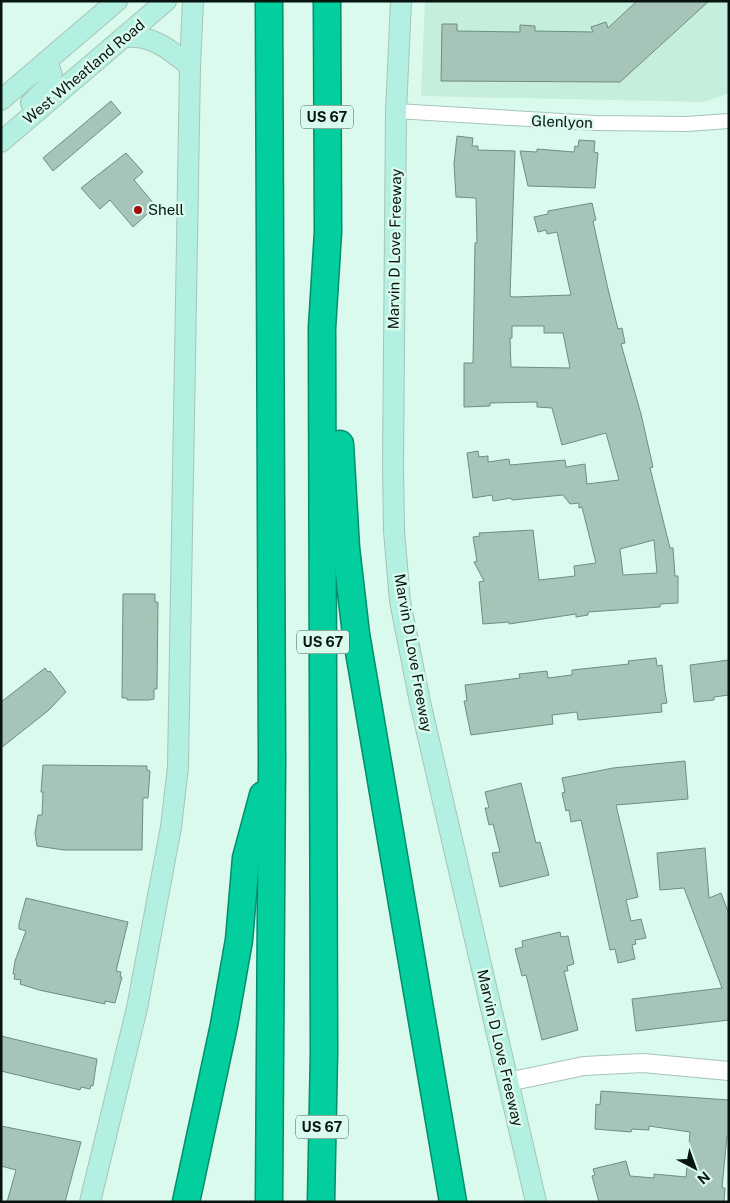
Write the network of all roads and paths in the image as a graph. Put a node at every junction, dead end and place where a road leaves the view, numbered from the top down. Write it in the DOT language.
graph roads {
  1 [pos="117,1"];
  2 [pos="166,1"];
  3 [pos="193,1"];
  4 [pos="269,1"];
  5 [pos="327,1"];
  6 [pos="401,1"];
  7 [pos="126,37"];
  8 [pos="47,61"];
  9 [pos="190,66"];
  10 [pos="1,100"];
  11 [pos="396,111"];
  12 [pos="729,121"];
  13 [pos="1,136"];
  14 [pos="1,142"];
  15 [pos="328,232"];
  16 [pos="272,760"];
  17 [pos="324,1052"];
  18 [pos="729,1071"];
  19 [pos="508,1082"];
  20 [pos="90,1202"];
  21 [pos="186,1202"];
  22 [pos="269,1202"];
  23 [pos="321,1202"];
  24 [pos="337,1202"];
  25 [pos="453,1202"];
  26 [pos="536,1202"];
  1 -- 8 [label="main road, West Wheatland Road"];
  2 -- 7 [label="main road, West Wheatland Road"];
  3 -- 9 [label="main road"];
  4 -- 16 [label="highway"];
  5 -- 15 [label="highway, US 67"];
  6 -- 11 [label="main road, Marvin D Love Freeway"];
  7 -- 9 [label="main road"];
  7 -- 14 [label="main road, West Wheatland Road"];
  8 -- 10 [label="main road, West Wheatland Road"];
  8 -- 13 [label="main road"];
  9 -- 20 [label="main road"];
  11 -- 12 [label="street, Glenlyon"];
  11 -- 19 [label="main road, Marvin D Love Freeway"];
  15 -- 17 [label="highway, US 67"];
  15 -- 25 [label="highway"];
  16 -- 21 [label="highway"];
  16 -- 22 [label="highway"];
  17 -- 23 [label="highway, US 67"];
  17 -- 24 [label="highway"];
  18 -- 19 [label="street"];
  19 -- 26 [label="main road, Marvin D Love Freeway"];
}
